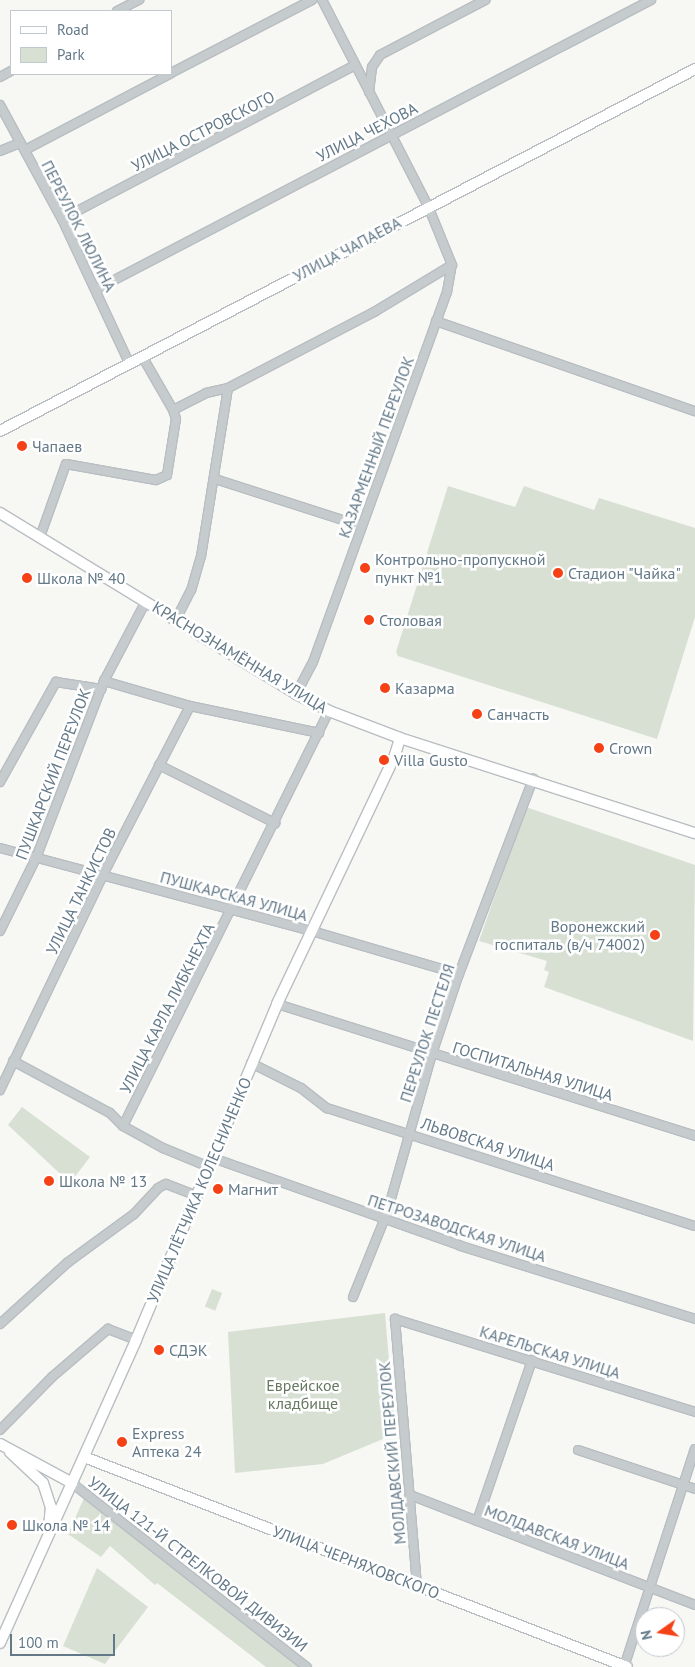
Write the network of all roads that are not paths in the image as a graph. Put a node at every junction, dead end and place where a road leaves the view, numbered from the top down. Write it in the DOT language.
graph roads {
  1 [pos="139,0"];
  2 [pos="312,0"];
  3 [pos="322,0"];
  4 [pos="485,0"];
  5 [pos="651,0"];
  6 [pos="119,10"];
  7 [pos="355,65"];
  8 [pos="695,68"];
  9 [pos="172,72"];
  10 [pos="167,75"];
  11 [pos="369,92"];
  12 [pos="0,105"];
  13 [pos="391,135"];
  14 [pos="22,146"];
  15 [pos="0,152"];
  16 [pos="428,206"];
  17 [pos="62,219"];
  18 [pos="452,265"];
  19 [pos="97,289"];
  20 [pos="436,321"];
  21 [pos="142,356"];
  22 [pos="129,362"];
  23 [pos="228,388"];
  24 [pos="173,410"];
  25 [pos="695,411"];
  26 [pos="0,431"];
  27 [pos="215,479"];
  28 [pos="0,513"];
  29 [pos="361,526"];
  30 [pos="40,537"];
  31 [pos="146,601"];
  32 [pos="176,620"];
  33 [pos="103,685"];
  34 [pos="296,694"];
  35 [pos="190,706"];
  36 [pos="329,711"];
  37 [pos="319,733"];
  38 [pos="400,738"];
  39 [pos="159,765"];
  40 [pos="533,779"];
  41 [pos="0,782"];
  42 [pos="275,823"];
  43 [pos="695,833"];
  44 [pos="0,848"];
  45 [pos="36,858"];
  46 [pos="105,876"];
  47 [pos="232,910"];
  48 [pos="312,930"];
  49 [pos="0,931"];
  50 [pos="459,974"];
  51 [pos="277,1004"];
  52 [pos="432,1054"];
  53 [pos="13,1061"];
  54 [pos="251,1063"];
  55 [pos="0,1090"];
  56 [pos="123,1126"];
  57 [pos="412,1133"];
  58 [pos="695,1136"];
  59 [pos="211,1163"];
  60 [pos="197,1196"];
  61 [pos="384,1219"];
  62 [pos="695,1226"];
  63 [pos="353,1297"];
  64 [pos="396,1319"];
  65 [pos="695,1319"];
  66 [pos="0,1324"];
  67 [pos="136,1340"];
  68 [pos="532,1360"];
  69 [pos="695,1412"];
  70 [pos="0,1430"];
  71 [pos="0,1444"];
  72 [pos="695,1449"];
  73 [pos="578,1450"];
  74 [pos="10,1452"];
  75 [pos="84,1457"];
  76 [pos="72,1483"];
  77 [pos="684,1485"];
  78 [pos="695,1488"];
  79 [pos="410,1495"];
  80 [pos="477,1521"];
  81 [pos="47,1538"];
  82 [pos="417,1586"];
  83 [pos="651,1588"];
  84 [pos="695,1605"];
  85 [pos="0,1644"];
  86 [pos="307,1667"];
  87 [pos="625,1667"];
  1 -- 6 [label="street"];
  2 -- 9 [label="street"];
  3 -- 7 [label="street"];
  4 -- 11 [label="street"];
  5 -- 13 [label="street, УЛИЦА ЧЕХОВА"];
  7 -- 11 [label="street"];
  7 -- 17 [label="street, УЛИЦА ОСТРОВСКОГО"];
  8 -- 16 [label="street, УЛИЦА ЧАПАЕВА"];
  10 -- 14 [label="street"];
  11 -- 13 [label="street"];
  12 -- 14 [label="street, ПЕРЕУЛОК ЛЮЛИНА"];
  13 -- 16 [label="street"];
  13 -- 19 [label="street, УЛИЦА ЧЕХОВА"];
  14 -- 15 [label="street"];
  14 -- 17 [label="street, ПЕРЕУЛОК ЛЮЛИНА"];
  16 -- 18 [label="street"];
  16 -- 21 [label="street, УЛИЦА ЧАПАЕВА"];
  17 -- 19 [label="street, ПЕРЕУЛОК ЛЮЛИНА"];
  18 -- 20 [label="street, КАЗАРМЕННЫЙ ПЕРЕУЛОК"];
  18 -- 23 [label="street"];
  19 -- 22 [label="street, ПЕРЕУЛОК ЛЮЛИНА"];
  20 -- 25 [label="street"];
  20 -- 29 [label="street, КАЗАРМЕННЫЙ ПЕРЕУЛОК"];
  21 -- 22 [label="street, УЛИЦА ЧАПАЕВА"];
  21 -- 24 [label="street"];
  22 -- 26 [label="street, УЛИЦА ЧАПАЕВА"];
  23 -- 24 [label="street"];
  23 -- 27 [label="street"];
  24 -- 30 [label="street"];
  27 -- 29 [label="street"];
  27 -- 32 [label="street"];
  28 -- 30 [label="street, КРАСНОЗНАМЁННАЯ УЛИЦА"];
  29 -- 34 [label="street, КАЗАРМЕННЫЙ ПЕРЕУЛОК"];
  30 -- 31 [label="street, КРАСНОЗНАМЁННАЯ УЛИЦА"];
  31 -- 32 [label="street, КРАСНОЗНАМЁННАЯ УЛИЦА"];
  31 -- 33 [label="street, ПУШКАРСКИЙ ПЕРЕУЛОК"];
  32 -- 34 [label="street, КРАСНОЗНАМЁННАЯ УЛИЦА"];
  33 -- 35 [label="street, ПУШКАРСКИЙ ПЕРЕУЛОК"];
  33 -- 41 [label="street"];
  33 -- 45 [label="street, ПУШКАРСКИЙ ПЕРЕУЛОК"];
  34 -- 36 [label="street, КРАСНОЗНАМЁННАЯ УЛИЦА"];
  35 -- 37 [label="street, ПУШКАРСКИЙ ПЕРЕУЛОК"];
  35 -- 39 [label="street, УЛИЦА ТАНКИСТОВ"];
  36 -- 37 [label="street, УЛИЦА КАРЛА ЛИБКНЕХТА"];
  36 -- 38 [label="street, КРАСНОЗНАМЁННАЯ УЛИЦА"];
  37 -- 42 [label="street, УЛИЦА КАРЛА ЛИБКНЕХТА"];
  38 -- 40 [label="street, КРАСНОЗНАМЁННАЯ УЛИЦА"];
  38 -- 48 [label="street, УЛИЦА ЛЁТЧИКА КОЛЕСНИЧЕНКО"];
  39 -- 42 [label="street"];
  39 -- 46 [label="street, УЛИЦА ТАНКИСТОВ"];
  40 -- 43 [label="street, КРАСНОЗНАМЁННАЯ УЛИЦА"];
  40 -- 50 [label="street, ПЕРЕУЛОК ПЕСТЕЛЯ"];
  42 -- 47 [label="street, УЛИЦА КАРЛА ЛИБКНЕХТА"];
  44 -- 45 [label="street, ПУШКАРСКАЯ УЛИЦА"];
  45 -- 46 [label="street, ПУШКАРСКАЯ УЛИЦА"];
  45 -- 49 [label="street, ПУШКАРСКИЙ ПЕРЕУЛОК"];
  46 -- 47 [label="street, ПУШКАРСКАЯ УЛИЦА"];
  46 -- 53 [label="street, УЛИЦА ТАНКИСТОВ"];
  47 -- 48 [label="street, ПУШКАРСКАЯ УЛИЦА"];
  47 -- 56 [label="street, УЛИЦА КАРЛА ЛИБКНЕХТА"];
  48 -- 50 [label="street, ПУШКАРСКАЯ УЛИЦА"];
  48 -- 51 [label="street, УЛИЦА ЛЁТЧИКА КОЛЕСНИЧЕНКО"];
  50 -- 52 [label="street, ПЕРЕУЛОК ПЕСТЕЛЯ"];
  51 -- 52 [label="street, ГОСПИТАЛЬНАЯ УЛИЦА"];
  51 -- 54 [label="street, УЛИЦА ЛЁТЧИКА КОЛЕСНИЧЕНКО"];
  52 -- 57 [label="street, ПЕРЕУЛОК ПЕСТЕЛЯ"];
  52 -- 58 [label="street, ГОСПИТАЛЬНАЯ УЛИЦА"];
  53 -- 55 [label="street, УЛИЦА ТАНКИСТОВ"];
  53 -- 56 [label="street, ПЕТРОЗАВОДСКАЯ УЛИЦА"];
  54 -- 57 [label="street, ЛЬВОВСКАЯ УЛИЦА"];
  54 -- 59 [label="street, УЛИЦА ЛЁТЧИКА КОЛЕСНИЧЕНКО"];
  56 -- 59 [label="street, ПЕТРОЗАВОДСКАЯ УЛИЦА"];
  57 -- 61 [label="street, ПЕРЕУЛОК ПЕСТЕЛЯ"];
  57 -- 62 [label="street, ЛЬВОВСКАЯ УЛИЦА"];
  59 -- 60 [label="street, УЛИЦА ЛЁТЧИКА КОЛЕСНИЧЕНКО"];
  59 -- 61 [label="street, ПЕТРОЗАВОДСКАЯ УЛИЦА"];
  60 -- 66 [label="street"];
  60 -- 67 [label="street, УЛИЦА ЛЁТЧИКА КОЛЕСНИЧЕНКО"];
  61 -- 63 [label="street, ПЕРЕУЛОК ПЕСТЕЛЯ"];
  61 -- 65 [label="street, ПЕТРОЗАВОДСКАЯ УЛИЦА"];
  64 -- 68 [label="street, КАРЕЛЬСКАЯ УЛИЦА"];
  64 -- 79 [label="street, МОЛДАВСКИЙ ПЕРЕУЛОК"];
  67 -- 70 [label="street"];
  67 -- 75 [label="street, УЛИЦА ЛЁТЧИКА КОЛЕСНИЧЕНКО"];
  68 -- 69 [label="street, КАРЕЛЬСКАЯ УЛИЦА"];
  68 -- 80 [label="street"];
  71 -- 74 [label="street"];
  72 -- 77 [label="street"];
  73 -- 77 [label="street"];
  74 -- 76 [label="street"];
  74 -- 81 [label="street"];
  75 -- 76 [label="street, УЛИЦА ЛЁТЧИКА КОЛЕСНИЧЕНКО"];
  75 -- 82 [label="street, УЛИЦА ЧЕРНЯХОВСКОГО"];
  76 -- 81 [label="street, УЛИЦА ЛЁТЧИКА КОЛЕСНИЧЕНКО"];
  76 -- 86 [label="street, УЛИЦА 121-Й СТРЕЛКОВОЙ ДИВИЗИИ"];
  77 -- 78 [label="street"];
  77 -- 83 [label="street"];
  79 -- 80 [label="street, МОЛДАВСКАЯ УЛИЦА"];
  79 -- 82 [label="street, МОЛДАВСКИЙ ПЕРЕУЛОК"];
  80 -- 83 [label="street, МОЛДАВСКАЯ УЛИЦА"];
  81 -- 85 [label="street, УЛИЦА ЛЁТЧИКА КОЛЕСНИЧЕНКО"];
  82 -- 87 [label="street, УЛИЦА ЧЕРНЯХОВСКОГО"];
  83 -- 84 [label="street, МОЛДАВСКАЯ УЛИЦА"];
  83 -- 87 [label="street"];
}
